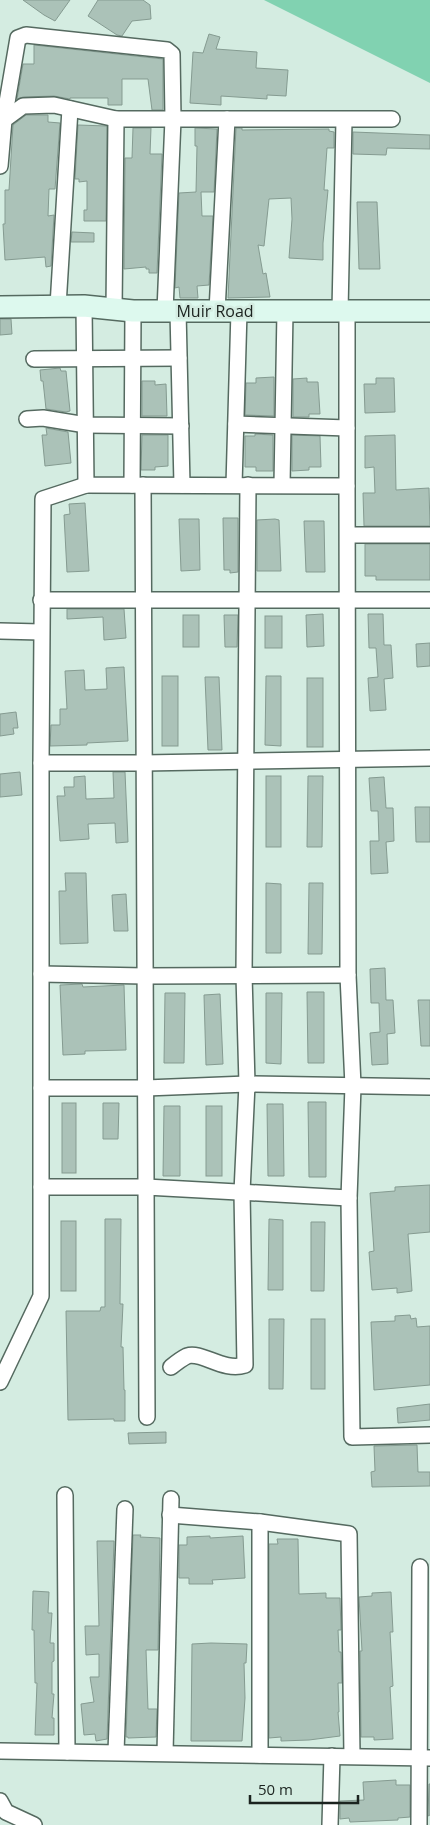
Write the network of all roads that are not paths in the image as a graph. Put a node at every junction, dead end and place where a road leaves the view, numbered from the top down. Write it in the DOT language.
graph roads {
  1 [pos="70,109"];
  2 [pos="116,118"];
  3 [pos="173,119"];
  4 [pos="227,119"];
  5 [pos="2,120"];
  6 [pos="344,120"];
  7 [pos="392,120"];
  8 [pos="0,166"];
  9 [pos="58,306"];
  10 [pos="84,306"];
  11 [pos="0,307"];
  12 [pos="124,310"];
  13 [pos="172,311"];
  14 [pos="217,311"];
  15 [pos="239,311"];
  16 [pos="286,311"];
  17 [pos="344,311"];
  18 [pos="430,311"];
  19 [pos="179,358"];
  20 [pos="34,359"];
  21 [pos="86,359"];
  22 [pos="133,359"];
  23 [pos="27,419"];
  24 [pos="236,424"];
  25 [pos="86,425"];
  26 [pos="132,425"];
  27 [pos="181,426"];
  28 [pos="282,426"];
  29 [pos="347,428"];
  30 [pos="86,485"];
  31 [pos="137,485"];
  32 [pos="182,485"];
  33 [pos="241,486"];
  34 [pos="282,486"];
  35 [pos="347,486"];
  36 [pos="348,535"];
  37 [pos="430,535"];
  38 [pos="41,600"];
  39 [pos="143,600"];
  40 [pos="248,600"];
  41 [pos="348,600"];
  42 [pos="430,600"];
  43 [pos="0,631"];
  44 [pos="41,632"];
  45 [pos="430,758"];
  46 [pos="348,760"];
  47 [pos="247,761"];
  48 [pos="41,763"];
  49 [pos="144,763"];
  50 [pos="41,974"];
  51 [pos="244,975"];
  52 [pos="145,976"];
  53 [pos="348,976"];
  54 [pos="247,1084"];
  55 [pos="353,1086"];
  56 [pos="430,1087"];
  57 [pos="41,1088"];
  58 [pos="146,1088"];
  59 [pos="41,1187"];
  60 [pos="146,1187"];
  61 [pos="242,1192"];
  62 [pos="349,1198"];
  63 [pos="171,1367"];
  64 [pos="0,1382"];
  65 [pos="147,1417"];
  66 [pos="430,1435"];
  67 [pos="66,1495"];
  68 [pos="171,1499"];
  69 [pos="125,1509"];
  70 [pos="170,1515"];
  71 [pos="260,1522"];
  72 [pos="420,1567"];
  73 [pos="0,1751"];
  74 [pos="67,1752"];
  75 [pos="116,1752"];
  76 [pos="165,1753"];
  77 [pos="260,1755"];
  78 [pos="332,1756"];
  79 [pos="352,1756"];
  80 [pos="425,1757"];
  81 [pos="0,1801"];
  82 [pos="34,1825"];
  83 [pos="330,1825"];
  84 [pos="420,1825"];
  1 -- 2 [label="street"];
  1 -- 5 [label="street"];
  1 -- 9 [label="street"];
  2 -- 3 [label="street"];
  2 -- 12 [label="street"];
  3 -- 4 [label="street"];
  3 -- 5 [label="street"];
  3 -- 13 [label="street"];
  4 -- 6 [label="street"];
  4 -- 14 [label="street"];
  5 -- 8 [label="street"];
  6 -- 7 [label="street"];
  6 -- 17 [label="street"];
  9 -- 10 [label="main road, Muir Road"];
  9 -- 11 [label="main road, Muir Road"];
  10 -- 12 [label="main road, Muir Road"];
  10 -- 21 [label="street"];
  12 -- 13 [label="main road, Muir Road"];
  12 -- 22 [label="street"];
  13 -- 14 [label="main road, Muir Road"];
  13 -- 19 [label="street"];
  14 -- 15 [label="main road, Muir Road"];
  15 -- 16 [label="main road, Muir Road"];
  15 -- 24 [label="street"];
  16 -- 17 [label="main road, Muir Road"];
  16 -- 28 [label="street"];
  17 -- 18 [label="main road, Muir Road"];
  17 -- 29 [label="street"];
  19 -- 22 [label="street"];
  19 -- 27 [label="street"];
  20 -- 21 [label="street"];
  21 -- 22 [label="street"];
  21 -- 25 [label="street"];
  22 -- 26 [label="street"];
  23 -- 25 [label="street"];
  24 -- 28 [label="street"];
  24 -- 33 [label="street"];
  25 -- 26 [label="street"];
  25 -- 30 [label="street"];
  26 -- 27 [label="street"];
  26 -- 31 [label="street"];
  27 -- 32 [label="street"];
  28 -- 29 [label="street"];
  28 -- 34 [label="street"];
  29 -- 35 [label="street"];
  30 -- 31 [label="street"];
  30 -- 38 [label="street"];
  31 -- 32 [label="street"];
  31 -- 39 [label="street"];
  32 -- 33 [label="street"];
  33 -- 34 [label="street"];
  33 -- 40 [label="street"];
  34 -- 35 [label="street"];
  35 -- 36 [label="street"];
  36 -- 37 [label="street"];
  36 -- 41 [label="street"];
  38 -- 39 [label="street"];
  38 -- 44 [label="street"];
  39 -- 40 [label="street"];
  39 -- 49 [label="street"];
  40 -- 41 [label="street"];
  40 -- 47 [label="street"];
  41 -- 42 [label="street"];
  41 -- 46 [label="street"];
  43 -- 44 [label="street"];
  44 -- 48 [label="street"];
  45 -- 46 [label="street"];
  46 -- 47 [label="street"];
  46 -- 53 [label="street"];
  47 -- 49 [label="street"];
  47 -- 51 [label="street"];
  48 -- 49 [label="street"];
  48 -- 50 [label="street"];
  49 -- 52 [label="street"];
  50 -- 52 [label="street"];
  50 -- 57 [label="street"];
  51 -- 52 [label="street"];
  51 -- 53 [label="street"];
  51 -- 54 [label="street"];
  52 -- 58 [label="street"];
  53 -- 55 [label="street"];
  54 -- 55 [label="street"];
  54 -- 58 [label="street"];
  54 -- 61 [label="street"];
  55 -- 56 [label="street"];
  55 -- 62 [label="street"];
  57 -- 58 [label="street"];
  57 -- 59 [label="street"];
  58 -- 60 [label="street"];
  59 -- 60 [label="street"];
  59 -- 64 [label="street"];
  60 -- 61 [label="street"];
  60 -- 65 [label="street"];
  61 -- 62 [label="street"];
  61 -- 63 [label="street"];
  62 -- 66 [label="street"];
  67 -- 74 [label="street"];
  68 -- 70 [label="street"];
  69 -- 75 [label="street"];
  70 -- 71 [label="street"];
  70 -- 76 [label="street"];
  71 -- 77 [label="street"];
  71 -- 79 [label="street"];
  72 -- 80 [label="street"];
  73 -- 74 [label="street"];
  74 -- 75 [label="street"];
  75 -- 76 [label="street"];
  76 -- 77 [label="street"];
  77 -- 78 [label="street"];
  78 -- 79 [label="street"];
  78 -- 83 [label="street"];
  79 -- 80 [label="street"];
  80 -- 84 [label="street"];
  81 -- 82 [label="street"];
}
